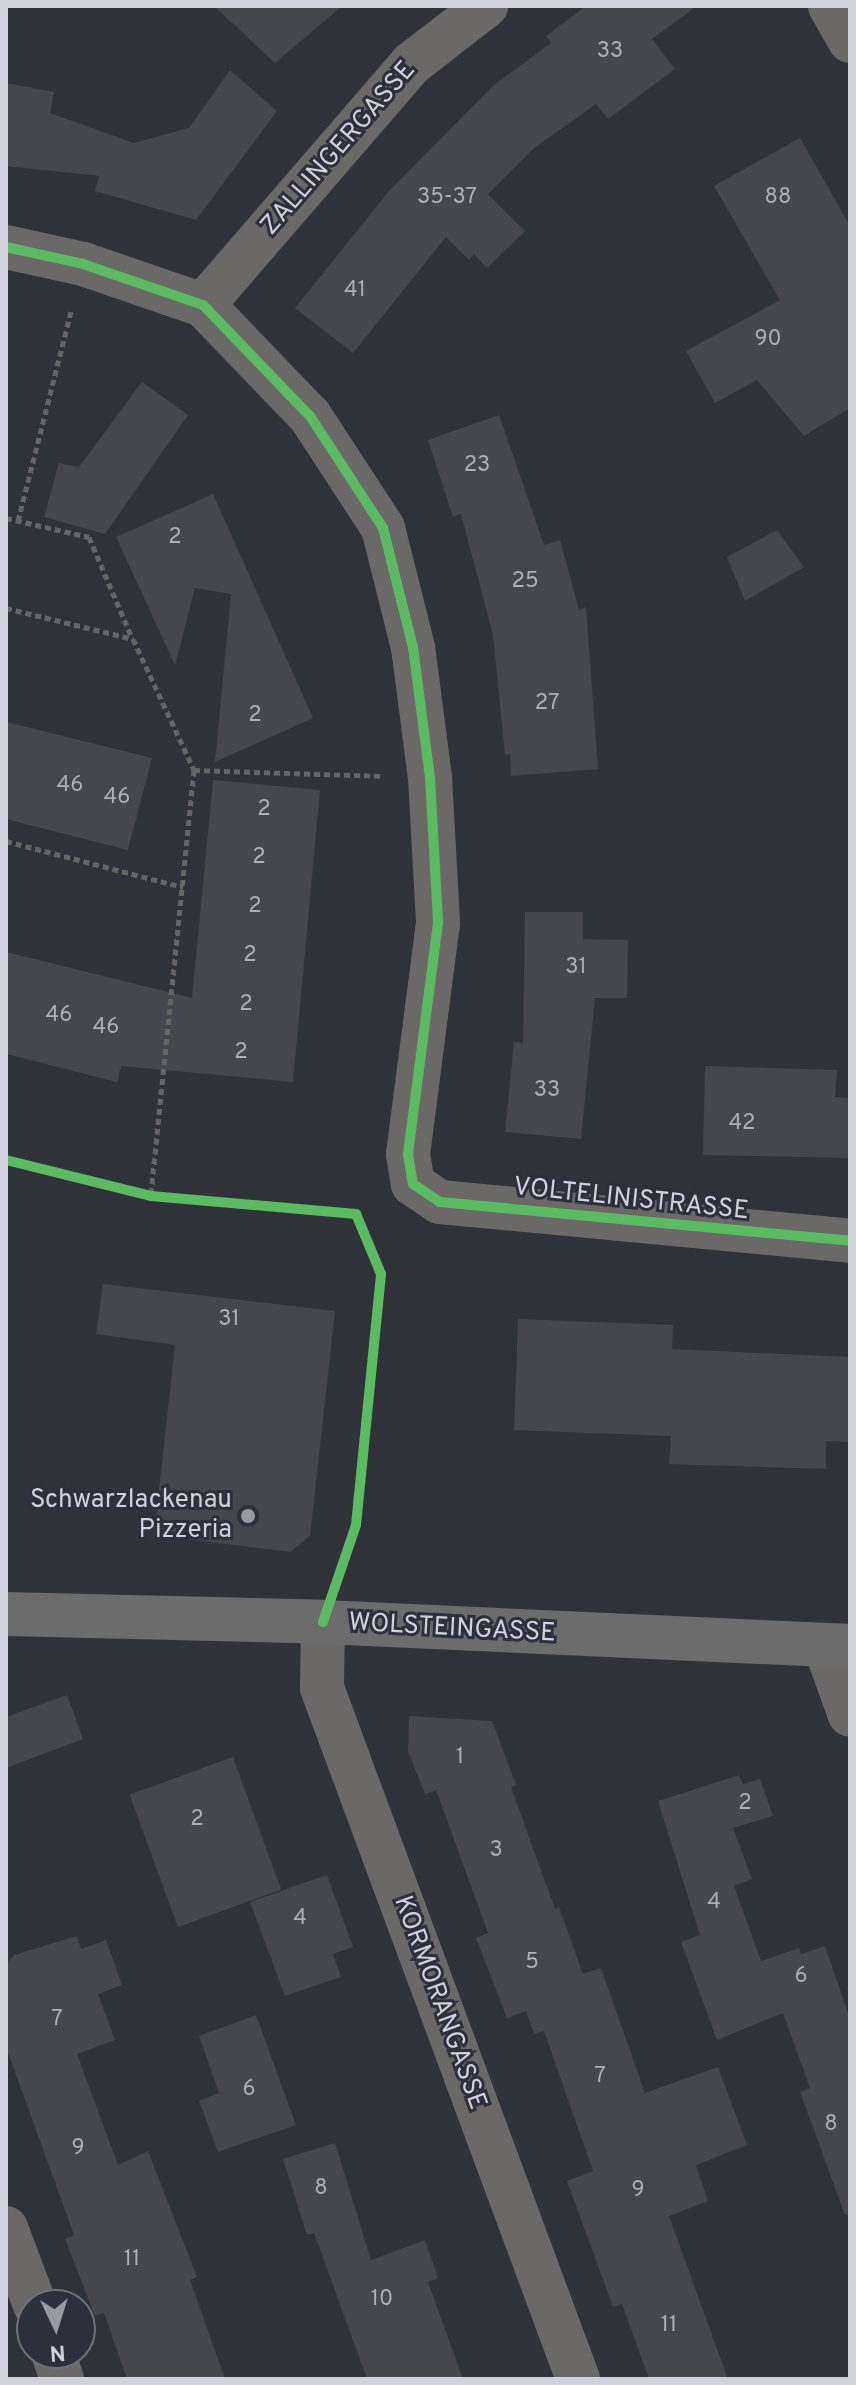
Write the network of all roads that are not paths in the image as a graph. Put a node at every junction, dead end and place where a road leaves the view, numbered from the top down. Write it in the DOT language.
graph roads {
  1 [pos="486,6"];
  2 [pos="830,6"];
  3 [pos="850,41"];
  4 [pos="6,247"];
  5 [pos="203,305"];
  6 [pos="850,1241"];
  7 [pos="6,1614"];
  8 [pos="323,1622"];
  9 [pos="837,1646"];
  10 [pos="850,1715"];
  11 [pos="6,2228"];
  12 [pos="29,2289"];
  13 [pos="578,2379"];
  1 -- 5 [label="street, ZALLINGERGASSE"];
  2 -- 3 [label="street"];
  4 -- 5 [label="street"];
  5 -- 6 [label="street, VOLTELINISTRASSE"];
  7 -- 8 [label="street, WOLSTEINGASSE"];
  8 -- 9 [label="street, WOLSTEINGASSE"];
  8 -- 13 [label="street, KORMORANGASSE"];
  9 -- 10 [label="street"];
  11 -- 12 [label="street"];
}
